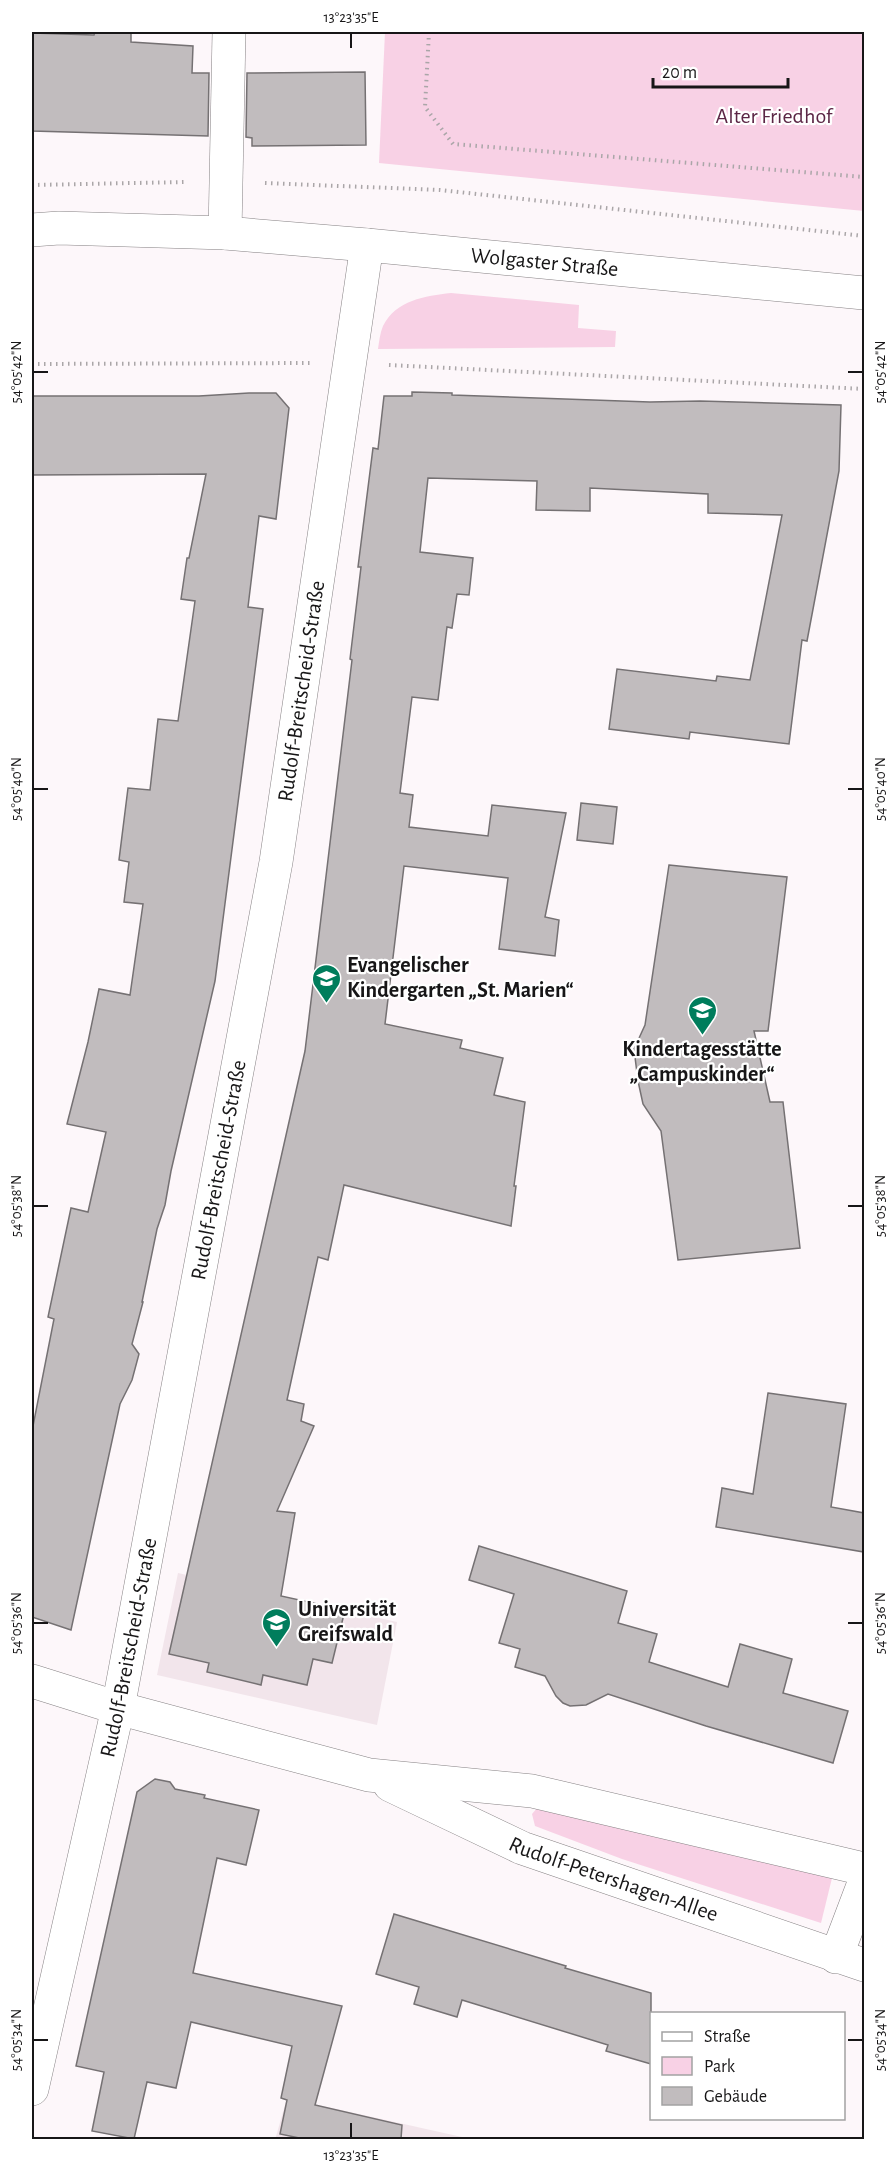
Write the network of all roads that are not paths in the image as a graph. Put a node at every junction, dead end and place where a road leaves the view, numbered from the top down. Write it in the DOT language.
graph roads {
  1 [pos="229,32"];
  2 [pos="32,230"];
  3 [pos="225,233"];
  4 [pos="367,245"];
  5 [pos="864,293"];
  6 [pos="32,1681"];
  7 [pos="118,1708"];
  8 [pos="369,1775"];
  9 [pos="864,1869"];
  10 [pos="864,1883"];
  11 [pos="850,1961"];
  12 [pos="32,2089"];
  1 -- 3 [label="street"];
  2 -- 3 [label="street, Wolgaster Straße"];
  3 -- 4 [label="street, Wolgaster Straße"];
  4 -- 5 [label="street, Wolgaster Straße"];
  4 -- 7 [label="street, Rudolf-Breitscheid-Straße"];
  6 -- 7 [label="street, Rudolf-Petershagen-Allee"];
  7 -- 8 [label="street, Rudolf-Petershagen-Allee"];
  7 -- 12 [label="street, Rudolf-Breitscheid-Straße"];
  8 -- 9 [label="street, Rudolf-Petershagen-Allee"];
  8 -- 11 [label="street, Rudolf-Petershagen-Allee"];
  10 -- 11 [label="street"];
}
